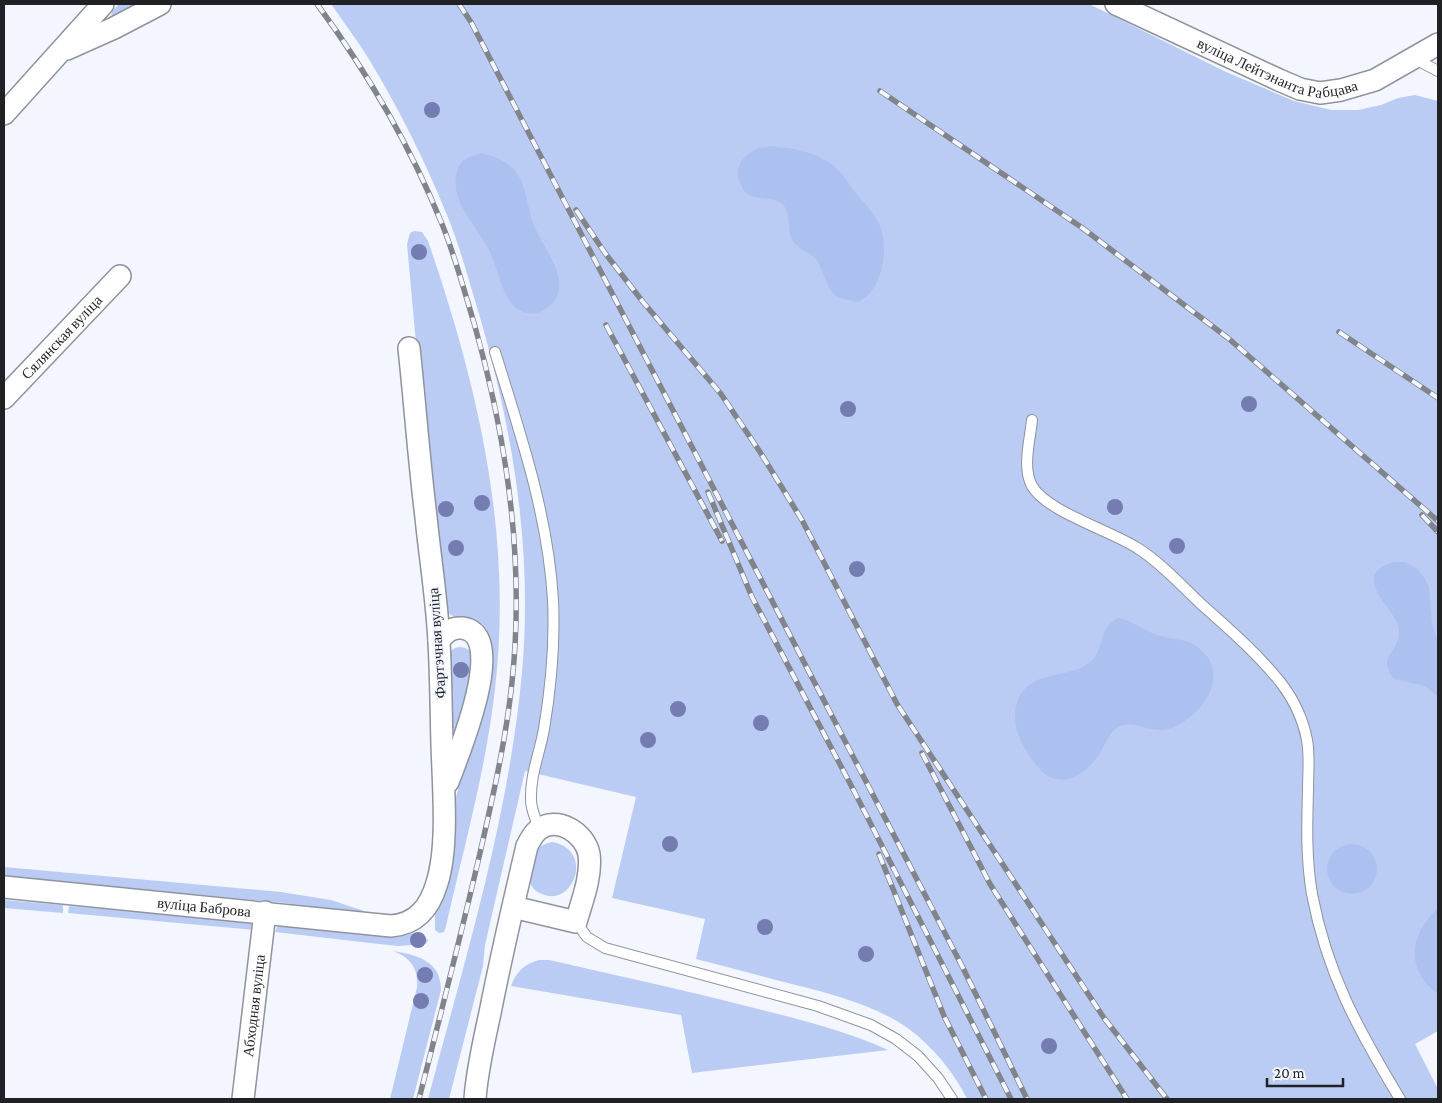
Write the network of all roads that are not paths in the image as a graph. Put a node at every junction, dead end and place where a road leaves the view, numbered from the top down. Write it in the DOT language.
graph roads {
  1 [pos="103,4"];
  2 [pos="160,4"];
  3 [pos="1116,4"];
  4 [pos="1438,44"];
  5 [pos="60,52"];
  6 [pos="1413,58"];
  7 [pos="1438,71"];
  8 [pos="4,114"];
  9 [pos="120,276"];
  10 [pos="408,348"];
  11 [pos="495,352"];
  12 [pos="4,398"];
  13 [pos="1032,420"];
  14 [pos="439,640"];
  15 [pos="444,794"];
  16 [pos="539,829"];
  17 [pos="4,887"];
  18 [pos="513,907"];
  19 [pos="265,912"];
  20 [pos="576,922"];
  21 [pos="404,925"];
  22 [pos="243,1099"];
  23 [pos="475,1099"];
  24 [pos="952,1099"];
  25 [pos="1400,1099"];
  1 -- 5 [label="street"];
  2 -- 5 [label="street"];
  3 -- 6 [label="street, вуліца Лейтэнанта Рабцава"];
  4 -- 6 [label="street, вуліца Лейтэнанта Рабцава"];
  5 -- 8 [label="street"];
  6 -- 7 [label="lane"];
  9 -- 12 [label="street, Сялянская вуліца"];
  10 -- 14 [label="street, Фартэчная вуліца"];
  11 -- 16 [label="lane"];
  13 -- 25 [label="lane"];
  14 -- 15 [label="street, Фартэчная вуліца"];
  14 -- 15 [label="street"];
  15 -- 21 [label="street, Фартэчная вуліца"];
  16 -- 18 [label="street"];
  16 -- 20 [label="street"];
  17 -- 19 [label="street, вуліца Баброва"];
  18 -- 20 [label="street"];
  18 -- 23 [label="street"];
  19 -- 21 [label="street, вуліца Баброва"];
  19 -- 22 [label="street, Абходная вуліца"];
  20 -- 24 [label="lane"];
}
